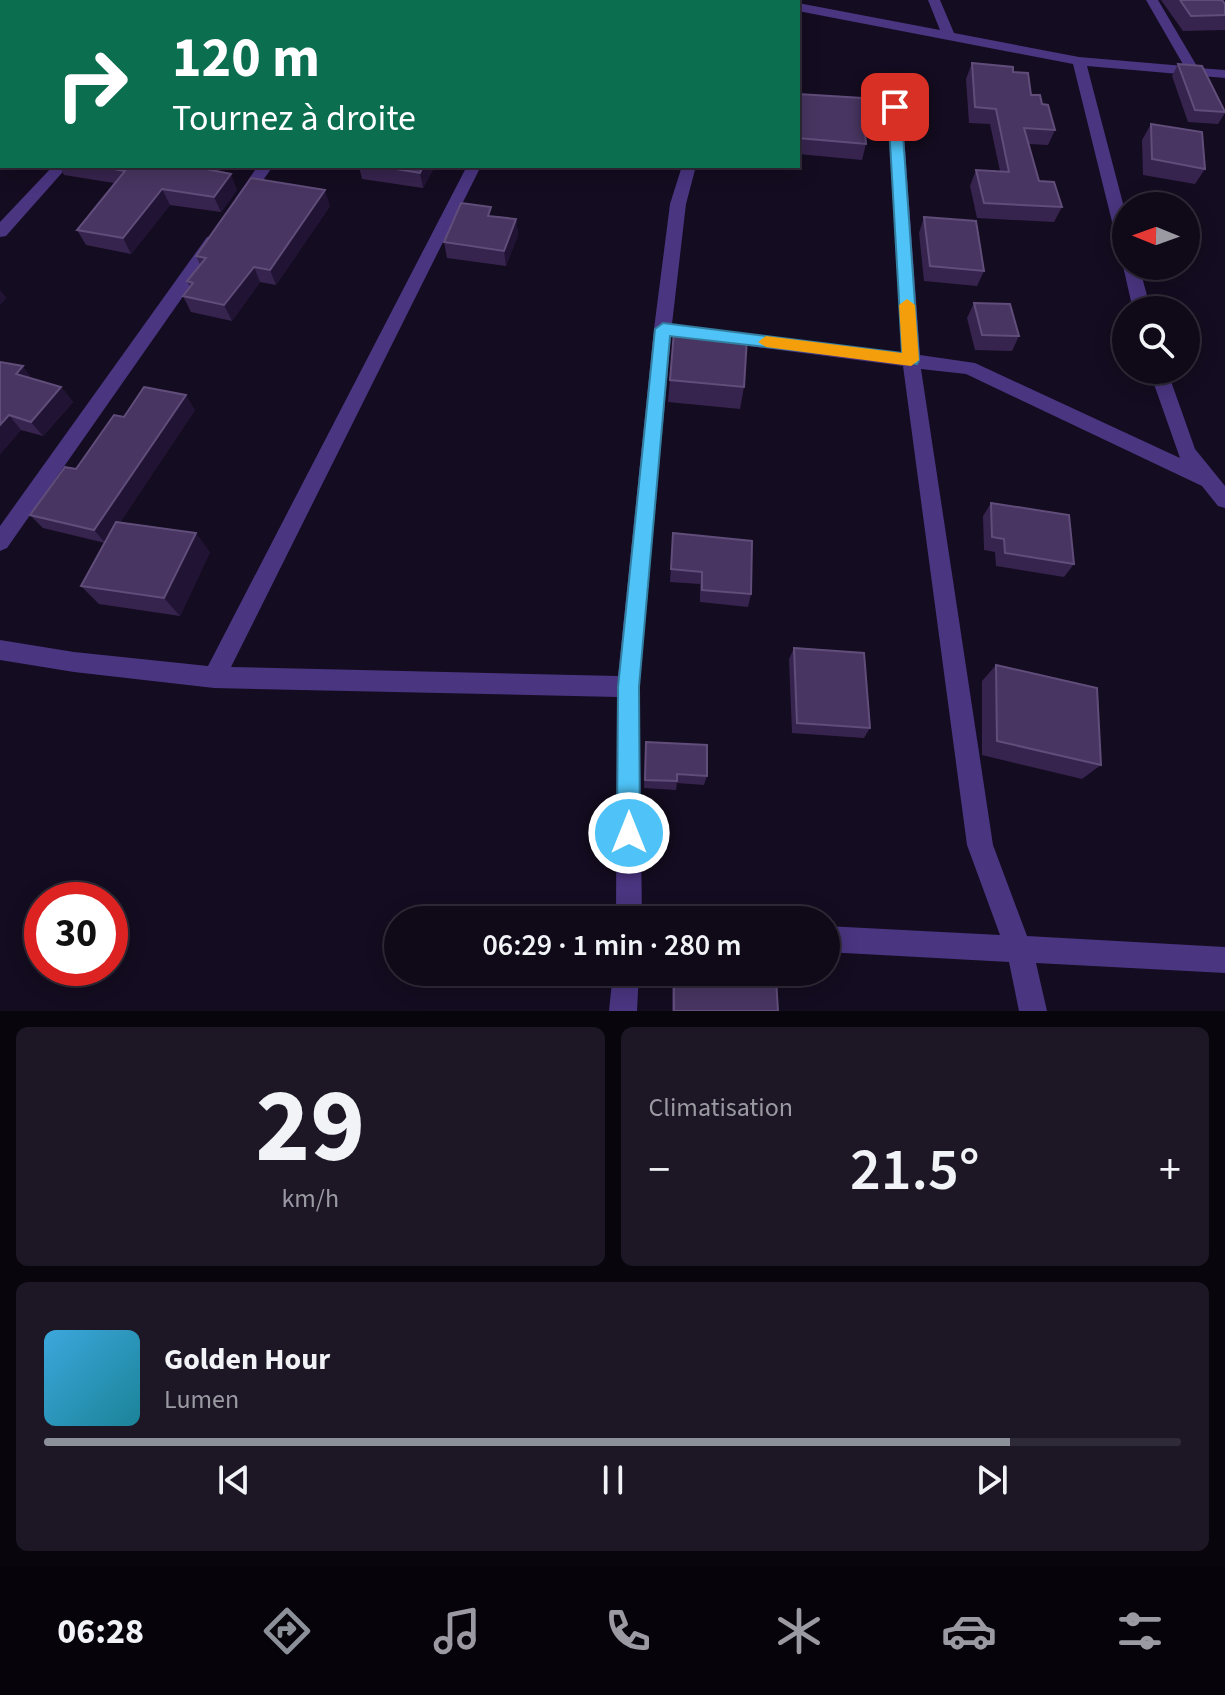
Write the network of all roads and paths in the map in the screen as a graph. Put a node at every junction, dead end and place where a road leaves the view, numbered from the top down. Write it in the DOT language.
graph roads {
  1 [pos="934,0"];
  2 [pos="1152,0"];
  3 [pos="800,5"];
  4 [pos="949,36"];
  5 [pos="1079,61"];
  6 [pos="1193,71"];
  7 [pos="1225,74"];
  8 [pos="800,98"];
  9 [pos="59,168"];
  10 [pos="265,168"];
  11 [pos="473,168"];
  12 [pos="688,168"];
  13 [pos="1112,192"];
  14 [pos="0,232"];
  15 [pos="663,329"];
  16 [pos="911,360"];
  17 [pos="1163,384"];
  18 [pos="1210,481"];
  19 [pos="1225,500"];
  20 [pos="0,542"];
  21 [pos="0,650"];
  22 [pos="214,677"];
  23 [pos="628,687"];
  24 [pos="629,906"];
  25 [pos="840,940"];
  26 [pos="1020,952"];
  27 [pos="1225,960"];
  28 [pos="625,986"];
  29 [pos="623,1011"];
  30 [pos="1033,1011"];
  1 -- 4 [label="street"];
  2 -- 6 [label="street"];
  3 -- 4 [label="street"];
  4 -- 5 [label="street"];
  5 -- 6 [label="street"];
  5 -- 13 [label="street"];
  6 -- 7 [label="street"];
  8 -- 16 [label="street"];
  9 -- 14 [label="street"];
  10 -- 20 [label="street"];
  11 -- 22 [label="street"];
  12 -- 15 [label="street"];
  15 -- 16 [label="street"];
  15 -- 23 [label="street"];
  16 -- 18 [label="street"];
  16 -- 26 [label="street"];
  17 -- 18 [label="street"];
  18 -- 19 [label="street"];
  21 -- 22 [label="street"];
  22 -- 23 [label="street"];
  23 -- 24 [label="street"];
  25 -- 26 [label="street"];
  26 -- 27 [label="street"];
  26 -- 30 [label="street"];
  28 -- 29 [label="street"];
}
